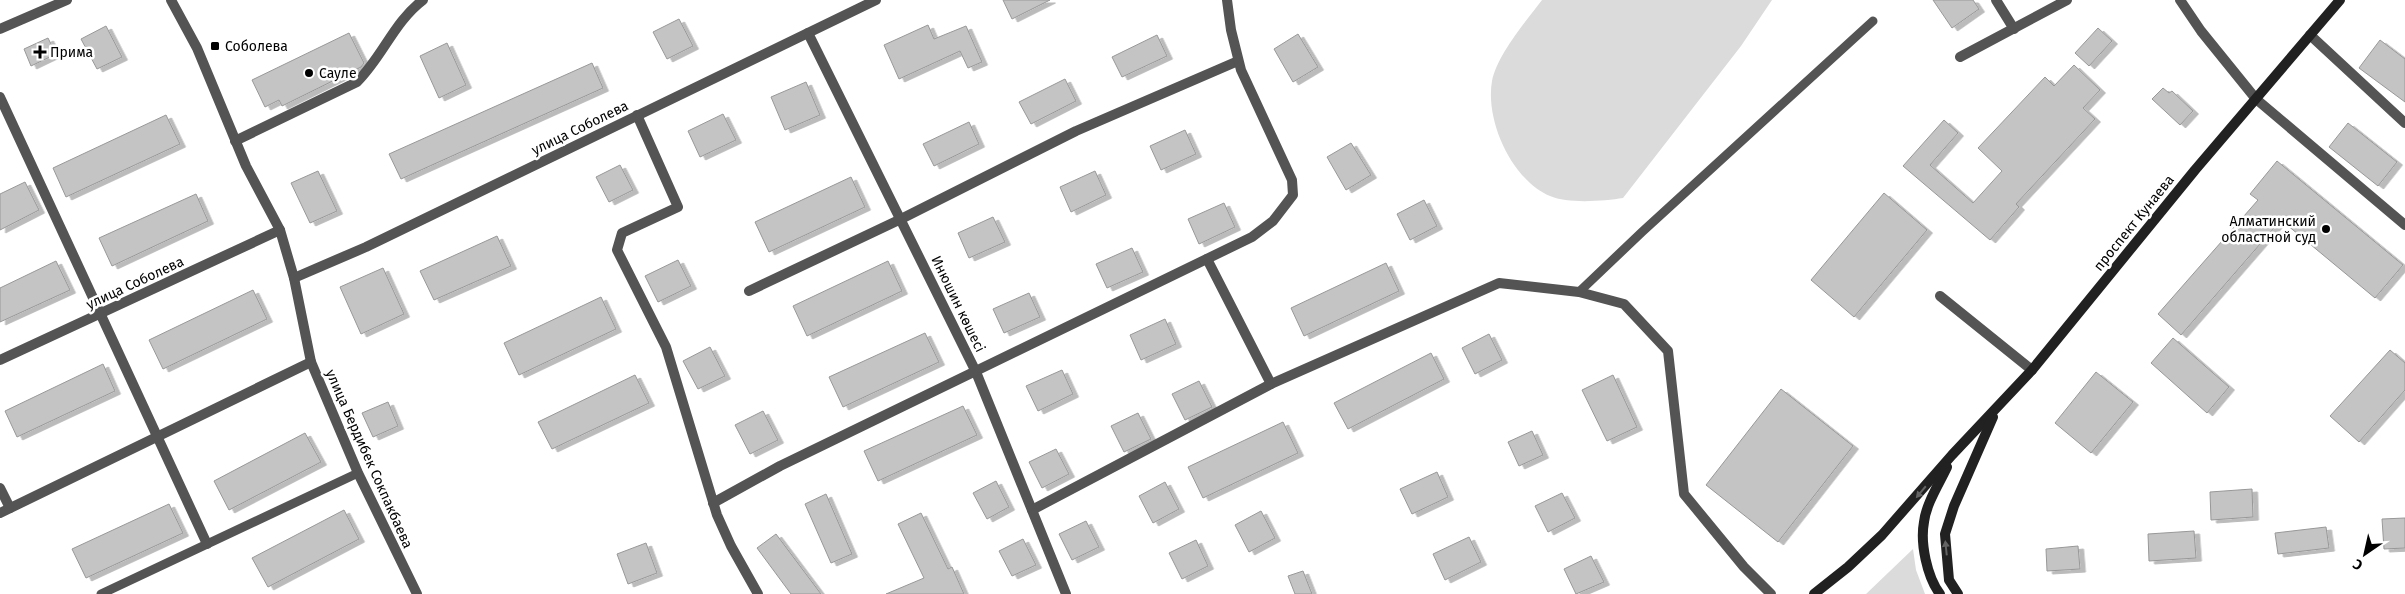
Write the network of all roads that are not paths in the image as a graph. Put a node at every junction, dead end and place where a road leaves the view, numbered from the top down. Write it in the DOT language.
graph roads {
  1 [pos="67,0"];
  2 [pos="172,0"];
  3 [pos="423,0"];
  4 [pos="876,0"];
  5 [pos="1227,0"];
  6 [pos="1996,0"];
  7 [pos="2067,0"];
  8 [pos="2180,0"];
  9 [pos="2337,3"];
  10 [pos="1873,21"];
  11 [pos="0,29"];
  12 [pos="2014,29"];
  13 [pos="808,33"];
  14 [pos="2310,35"];
  15 [pos="1960,57"];
  16 [pos="1238,61"];
  17 [pos="0,97"];
  18 [pos="2256,99"];
  19 [pos="637,115"];
  20 [pos="2405,123"];
  21 [pos="236,142"];
  22 [pos="901,219"];
  23 [pos="2405,225"];
  24 [pos="280,230"];
  25 [pos="1207,259"];
  26 [pos="294,278"];
  27 [pos="749,291"];
  28 [pos="1579,292"];
  29 [pos="1940,296"];
  30 [pos="101,314"];
  31 [pos="0,360"];
  32 [pos="311,362"];
  33 [pos="2032,370"];
  34 [pos="976,372"];
  35 [pos="1271,384"];
  36 [pos="1995,412"];
  37 [pos="157,437"];
  38 [pos="1952,455"];
  39 [pos="358,473"];
  40 [pos="0,488"];
  41 [pos="714,503"];
  42 [pos="10,508"];
  43 [pos="1032,510"];
  44 [pos="0,512"];
  45 [pos="207,544"];
  46 [pos="100,594"];
  47 [pos="417,594"];
  48 [pos="758,594"];
  49 [pos="1066,594"];
  50 [pos="1771,594"];
  51 [pos="1814,594"];
  52 [pos="1940,594"];
  53 [pos="1958,594"];
  1 -- 11 [label="street"];
  2 -- 21 [label="street, улица Бердибек Сокпакбаева"];
  3 -- 21 [label="street"];
  4 -- 13 [label="street, улица Соболева"];
  5 -- 16 [label="street"];
  6 -- 12 [label="street"];
  7 -- 12 [label="street"];
  8 -- 18 [label="street"];
  9 -- 14 [label="main road, проспект Кунаева"];
  10 -- 28 [label="lane"];
  12 -- 15 [label="street"];
  13 -- 19 [label="street, улица Соболева"];
  13 -- 22 [label="street, Инюшин көшесі"];
  14 -- 18 [label="main road, проспект Кунаева"];
  14 -- 20 [label="street"];
  16 -- 22 [label="street"];
  16 -- 25 [label="street"];
  17 -- 30 [label="street"];
  18 -- 23 [label="street"];
  18 -- 33 [label="main road, проспект Кунаева"];
  19 -- 26 [label="street, улица Соболева"];
  19 -- 41 [label="street"];
  21 -- 24 [label="street, улица Бердибек Сокпакбаева"];
  22 -- 27 [label="street"];
  22 -- 34 [label="street, Инюшин көшесі"];
  24 -- 26 [label="street, улица Бердибек Сокпакбаева"];
  24 -- 30 [label="street, улица Соболева"];
  25 -- 34 [label="street"];
  25 -- 35 [label="street"];
  26 -- 32 [label="street, улица Бердибек Сокпакбаева"];
  28 -- 35 [label="street"];
  28 -- 50 [label="street"];
  29 -- 33 [label="street"];
  30 -- 31 [label="street, улица Соболева"];
  30 -- 37 [label="street"];
  32 -- 37 [label="street"];
  32 -- 39 [label="street, улица Бердибек Сокпакбаева"];
  33 -- 36 [label="main road, проспект Кунаева"];
  34 -- 41 [label="street"];
  34 -- 43 [label="street, Инюшин көшесі"];
  35 -- 43 [label="street"];
  36 -- 38 [label="main road, проспект Кунаева"];
  53 -- 36 [label="main road, one-way"];
  37 -- 42 [label="street"];
  37 -- 45 [label="street"];
  38 -- 51 [label="main road, проспект Кунаева, one-way"];
  38 -- 52 [label="main road"];
  39 -- 45 [label="lane"];
  39 -- 47 [label="street, улица Бердибек Сокпакбаева"];
  40 -- 42 [label="street"];
  41 -- 48 [label="street"];
  42 -- 44 [label="street"];
  43 -- 49 [label="street, Инюшин көшесі"];
  45 -- 46 [label="lane"];
}
